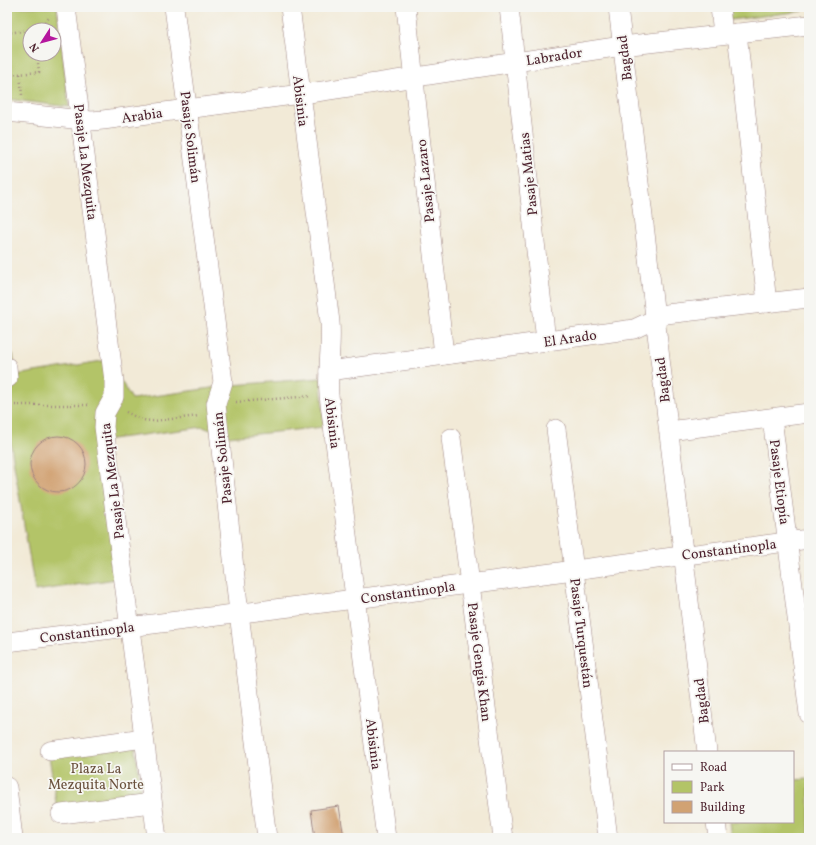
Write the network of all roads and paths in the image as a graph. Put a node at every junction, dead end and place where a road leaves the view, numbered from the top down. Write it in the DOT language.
graph roads {
  1 [pos="66,7"];
  2 [pos="174,7"];
  3 [pos="290,7"];
  4 [pos="406,7"];
  5 [pos="509,7"];
  6 [pos="618,7"];
  7 [pos="720,7"];
  8 [pos="809,24"];
  9 [pos="22,31"];
  10 [pos="7,33"];
  11 [pos="730,34"];
  12 [pos="622,46"];
  13 [pos="38,62"];
  14 [pos="515,62"];
  15 [pos="7,75"];
  16 [pos="414,78"];
  17 [pos="301,94"];
  18 [pos="187,109"];
  19 [pos="7,112"];
  20 [pos="80,120"];
  21 [pos="809,298"];
  22 [pos="767,303"];
  23 [pos="655,319"];
  24 [pos="546,341"];
  25 [pos="444,355"];
  26 [pos="329,370"];
  27 [pos="329,395"];
  28 [pos="216,404"];
  29 [pos="7,405"];
  30 [pos="109,405"];
  31 [pos="809,413"];
  32 [pos="772,418"];
  33 [pos="556,428"];
  34 [pos="669,431"];
  35 [pos="451,438"];
  36 [pos="809,539"];
  37 [pos="788,542"];
  38 [pos="683,555"];
  39 [pos="574,570"];
  40 [pos="470,584"];
  41 [pos="355,598"];
  42 [pos="239,613"];
  43 [pos="130,627"];
  44 [pos="7,642"];
  45 [pos="809,714"];
  46 [pos="144,738"];
  47 [pos="50,751"];
  48 [pos="707,751"];
  49 [pos="7,787"];
  50 [pos="152,803"];
  51 [pos="61,814"];
  52 [pos="716,823"];
  53 [pos="13,838"];
  54 [pos="157,838"];
  55 [pos="267,838"];
  56 [pos="386,838"];
  57 [pos="503,838"];
  58 [pos="608,838"];
  59 [pos="718,838"];
  1 -- 20 [label="street, Pasaje La Mezquita"];
  2 -- 18 [label="street, Pasaje Solimán"];
  3 -- 17 [label="street, Abisinia"];
  4 -- 16 [label="street, Pasaje Lazaro"];
  5 -- 14 [label="street, Pasaje Matias"];
  6 -- 12 [label="street, Bagdad"];
  7 -- 11 [label="street"];
  8 -- 11 [label="street, Labrador"];
  9 -- 10 [label="path"];
  11 -- 12 [label="street, Labrador"];
  11 -- 22 [label="street"];
  12 -- 14 [label="street, Labrador"];
  12 -- 23 [label="street, Bagdad"];
  13 -- 15 [label="path"];
  14 -- 16 [label="street, Labrador"];
  14 -- 24 [label="street, Pasaje Matias"];
  16 -- 17 [label="street, Labrador"];
  16 -- 25 [label="street, Pasaje Lazaro"];
  17 -- 18 [label="street, Arabia"];
  17 -- 26 [label="street, Abisinia"];
  18 -- 20 [label="street, Arabia"];
  18 -- 28 [label="street, Pasaje Solimán"];
  19 -- 20 [label="street, Arabia"];
  20 -- 30 [label="street, Pasaje La Mezquita"];
  21 -- 22 [label="street, El Arado"];
  22 -- 23 [label="street, El Arado"];
  23 -- 24 [label="street, El Arado"];
  23 -- 34 [label="street, Bagdad"];
  24 -- 25 [label="street, El Arado"];
  25 -- 26 [label="street, El Arado"];
  26 -- 27 [label="street, Abisinia"];
  27 -- 28 [label="path"];
  27 -- 41 [label="street, Abisinia"];
  28 -- 30 [label="path"];
  28 -- 42 [label="street, Pasaje Solimán"];
  29 -- 30 [label="path"];
  30 -- 43 [label="street, Pasaje La Mezquita"];
  31 -- 32 [label="street"];
  32 -- 34 [label="street"];
  32 -- 37 [label="street, Pasaje Etiopía"];
  33 -- 39 [label="street, Pasaje Turquestán"];
  34 -- 38 [label="street, Bagdad"];
  35 -- 40 [label="street, Pasaje Gengis Khan"];
  36 -- 37 [label="street, Constantinopla"];
  37 -- 38 [label="street, Constantinopla"];
  37 -- 45 [label="street, Pasaje Etiopía"];
  38 -- 39 [label="street, Constantinopla"];
  38 -- 48 [label="street, Bagdad"];
  39 -- 40 [label="street, Constantinopla"];
  39 -- 58 [label="street, Pasaje Turquestán"];
  40 -- 41 [label="street, Constantinopla"];
  40 -- 57 [label="street, Pasaje Gengis Khan"];
  41 -- 42 [label="street, Constantinopla"];
  41 -- 56 [label="street, Abisinia"];
  42 -- 43 [label="street, Constantinopla"];
  42 -- 55 [label="street, Pasaje Solimán"];
  43 -- 44 [label="street, Constantinopla"];
  43 -- 46 [label="street, Pasaje La Mezquita"];
  46 -- 47 [label="street"];
  46 -- 50 [label="street, Pasaje La Mezquita"];
  49 -- 53 [label="street"];
  50 -- 51 [label="street"];
  50 -- 54 [label="street, Pasaje La Mezquita"];
  52 -- 59 [label="street"];
}
